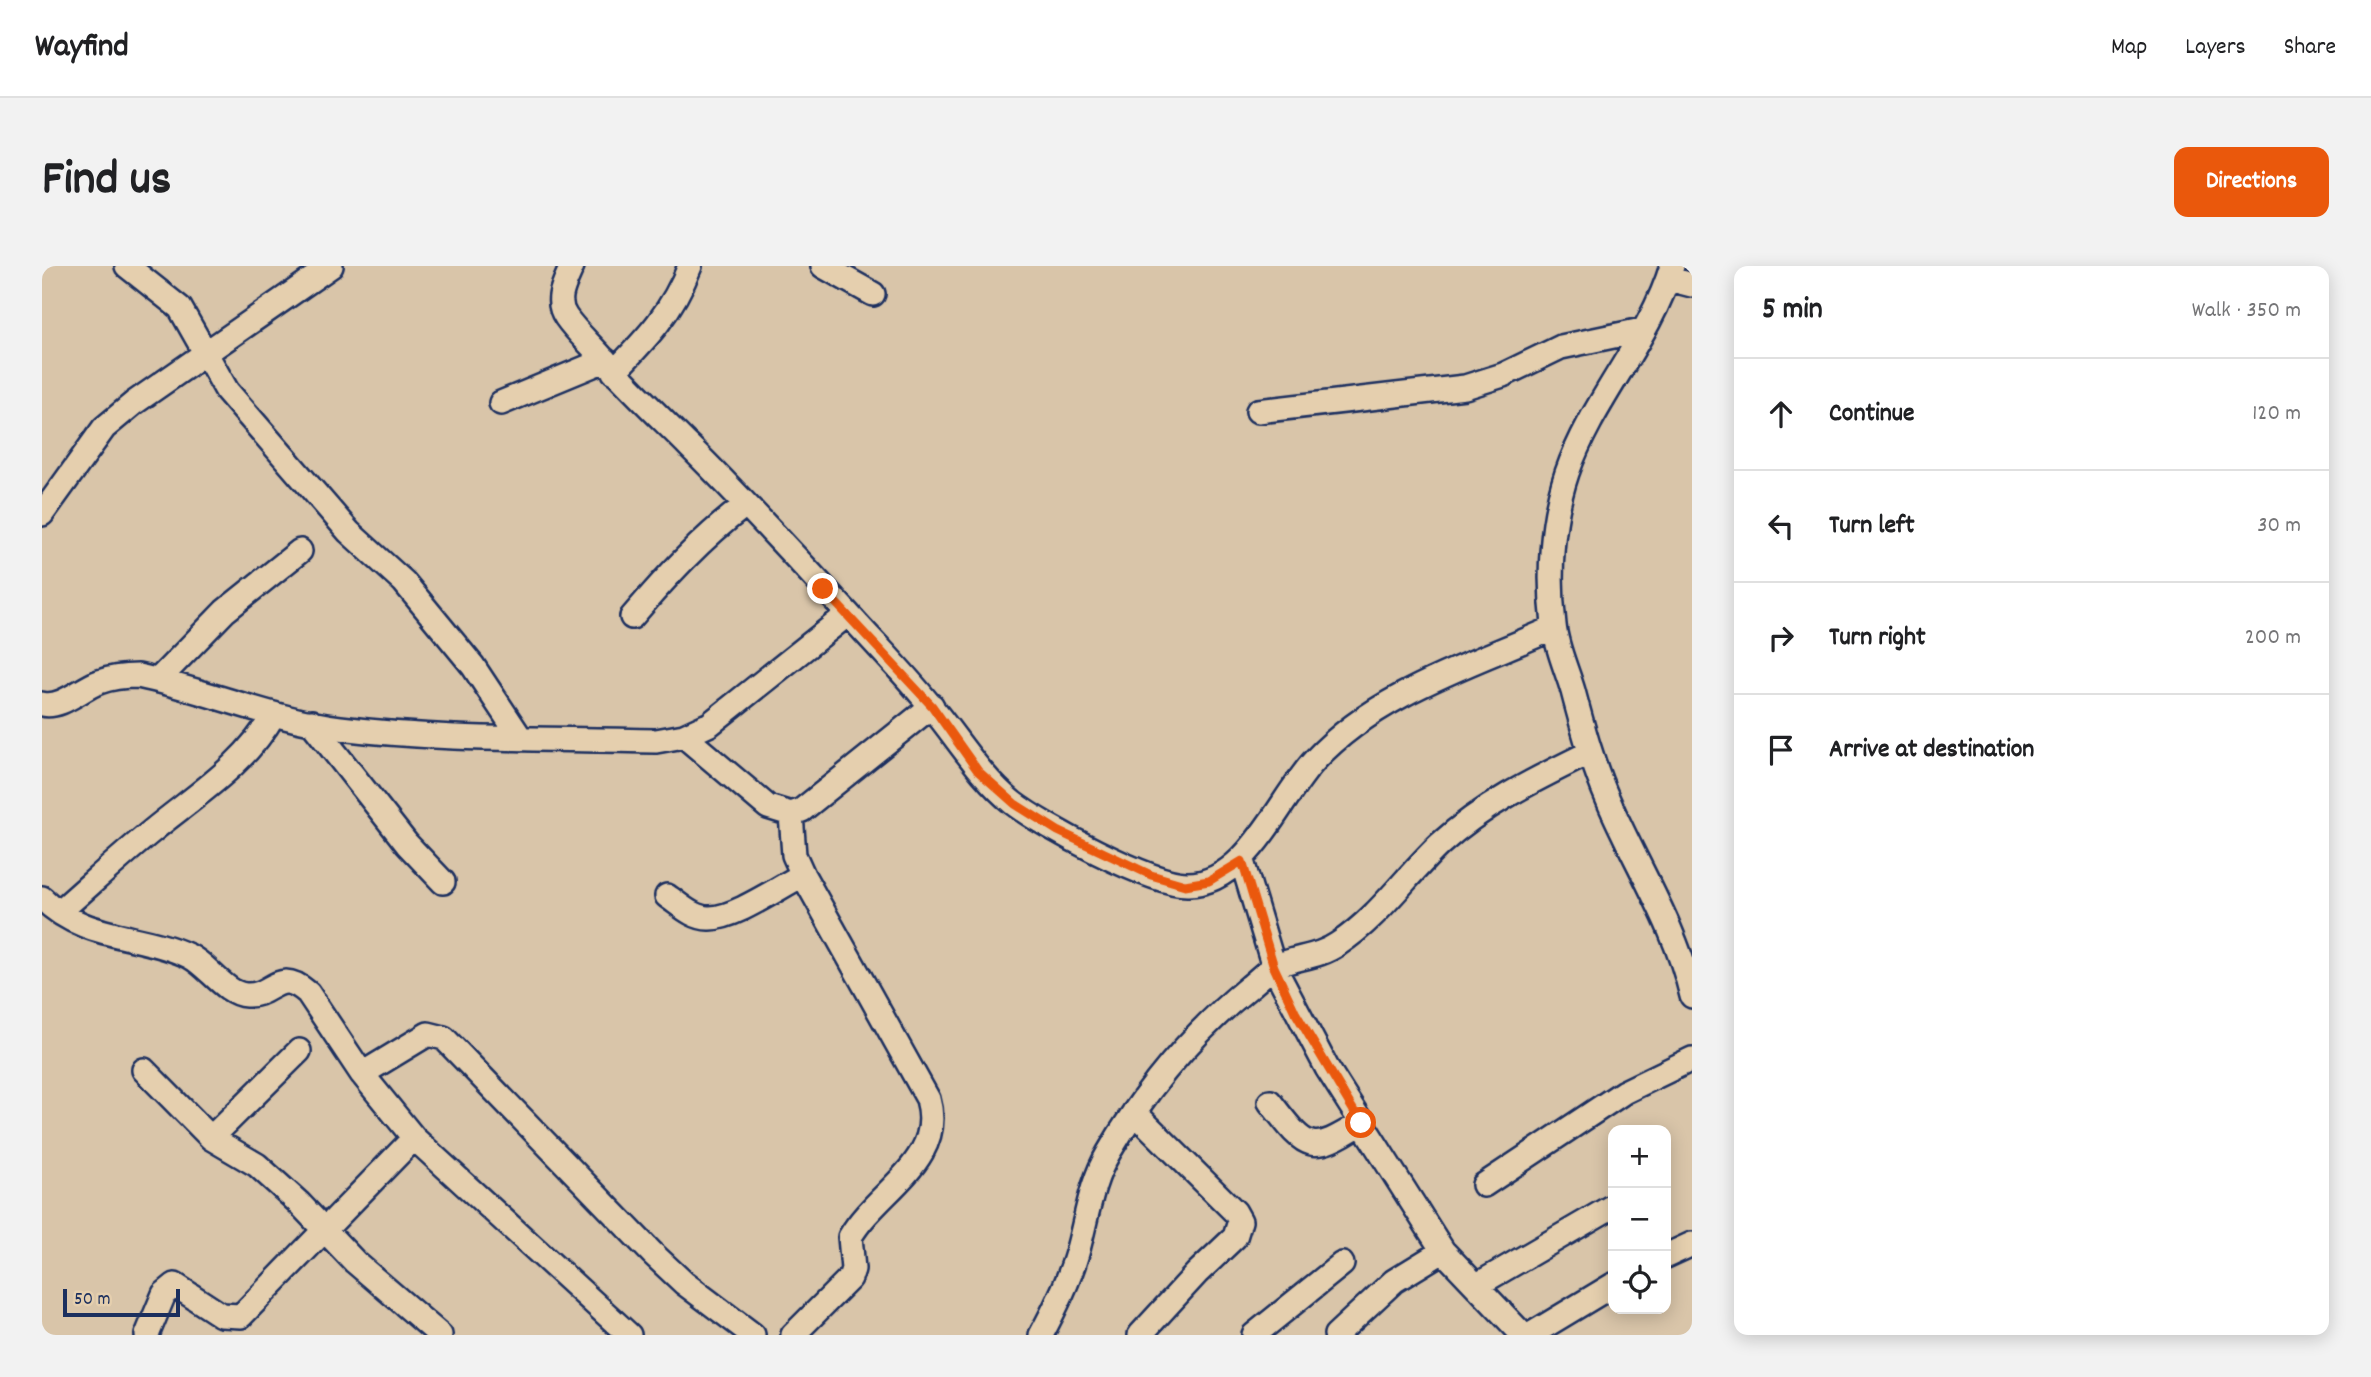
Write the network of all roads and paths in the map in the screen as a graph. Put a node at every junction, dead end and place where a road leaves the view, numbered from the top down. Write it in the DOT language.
graph roads {
  1 [pos="127,266"];
  2 [pos="331,266"];
  3 [pos="572,266"];
  4 [pos="690,266"];
  5 [pos="823,266"];
  6 [pos="1670,272"];
  7 [pos="1692,285"];
  8 [pos="873,294"];
  9 [pos="1642,330"];
  10 [pos="206,353"];
  11 [pos="610,366"];
  12 [pos="501,403"];
  13 [pos="1258,411"];
  14 [pos="744,506"];
  15 [pos="42,514"];
  16 [pos="300,551"];
  17 [pos="848,614"];
  18 [pos="632,617"];
  19 [pos="1554,628"];
  20 [pos="158,680"];
  21 [pos="42,704"];
  22 [pos="932,706"];
  23 [pos="274,713"];
  24 [pos="311,722"];
  25 [pos="684,736"];
  26 [pos="520,737"];
  27 [pos="1588,753"];
  28 [pos="792,814"];
  29 [pos="1242,861"];
  30 [pos="803,875"];
  31 [pos="443,882"];
  32 [pos="667,896"];
  33 [pos="51,905"];
  34 [pos="1274,967"];
  35 [pos="1692,996"];
  36 [pos="299,1051"];
  37 [pos="1692,1059"];
  38 [pos="145,1070"];
  39 [pos="362,1074"];
  40 [pos="1270,1102"];
  41 [pos="1134,1112"];
  42 [pos="1361,1123"];
  43 [pos="211,1138"];
  44 [pos="414,1138"];
  45 [pos="1484,1185"];
  46 [pos="1608,1209"];
  47 [pos="322,1230"];
  48 [pos="1692,1244"];
  49 [pos="1443,1251"];
  50 [pos="1671,1254"];
  51 [pos="1342,1264"];
  52 [pos="1477,1285"];
  53 [pos="1608,1287"];
  54 [pos="147,1335"];
  55 [pos="440,1335"];
  56 [pos="629,1335"];
  57 [pos="753,1335"];
  58 [pos="793,1335"];
  59 [pos="1041,1335"];
  60 [pos="1140,1335"];
  61 [pos="1254,1335"];
  62 [pos="1336,1335"];
  63 [pos="1523,1335"];
  64 [pos="1530,1335"];
  1 -- 10 [label="street"];
  2 -- 10 [label="street"];
  3 -- 11 [label="street"];
  4 -- 11 [label="street"];
  5 -- 8 [label="street"];
  6 -- 7 [label="street"];
  6 -- 9 [label="street"];
  9 -- 13 [label="street"];
  9 -- 19 [label="street"];
  10 -- 15 [label="street"];
  10 -- 26 [label="street"];
  11 -- 12 [label="street"];
  11 -- 14 [label="street"];
  14 -- 17 [label="street"];
  14 -- 18 [label="street"];
  16 -- 20 [label="street"];
  17 -- 22 [label="street"];
  17 -- 25 [label="street"];
  19 -- 27 [label="street"];
  19 -- 29 [label="street"];
  20 -- 21 [label="street"];
  20 -- 23 [label="street"];
  22 -- 28 [label="street"];
  22 -- 29 [label="street"];
  23 -- 24 [label="street"];
  23 -- 33 [label="street"];
  24 -- 26 [label="street"];
  24 -- 31 [label="street"];
  25 -- 26 [label="street"];
  25 -- 28 [label="street"];
  27 -- 34 [label="street"];
  27 -- 35 [label="street"];
  28 -- 30 [label="street"];
  29 -- 34 [label="street"];
  30 -- 32 [label="street"];
  30 -- 58 [label="street"];
  33 -- 39 [label="street"];
  34 -- 41 [label="street"];
  34 -- 42 [label="street"];
  36 -- 43 [label="street"];
  37 -- 45 [label="street"];
  38 -- 43 [label="street"];
  39 -- 44 [label="street"];
  39 -- 57 [label="street"];
  40 -- 42 [label="street"];
  41 -- 59 [label="street"];
  41 -- 60 [label="street"];
  42 -- 49 [label="street"];
  43 -- 47 [label="street"];
  44 -- 47 [label="street"];
  44 -- 56 [label="street"];
  46 -- 52 [label="street"];
  47 -- 54 [label="street"];
  47 -- 55 [label="street"];
  48 -- 50 [label="street"];
  49 -- 52 [label="street"];
  49 -- 62 [label="street"];
  51 -- 61 [label="street"];
  52 -- 63 [label="street"];
  53 -- 64 [label="street"];
}
